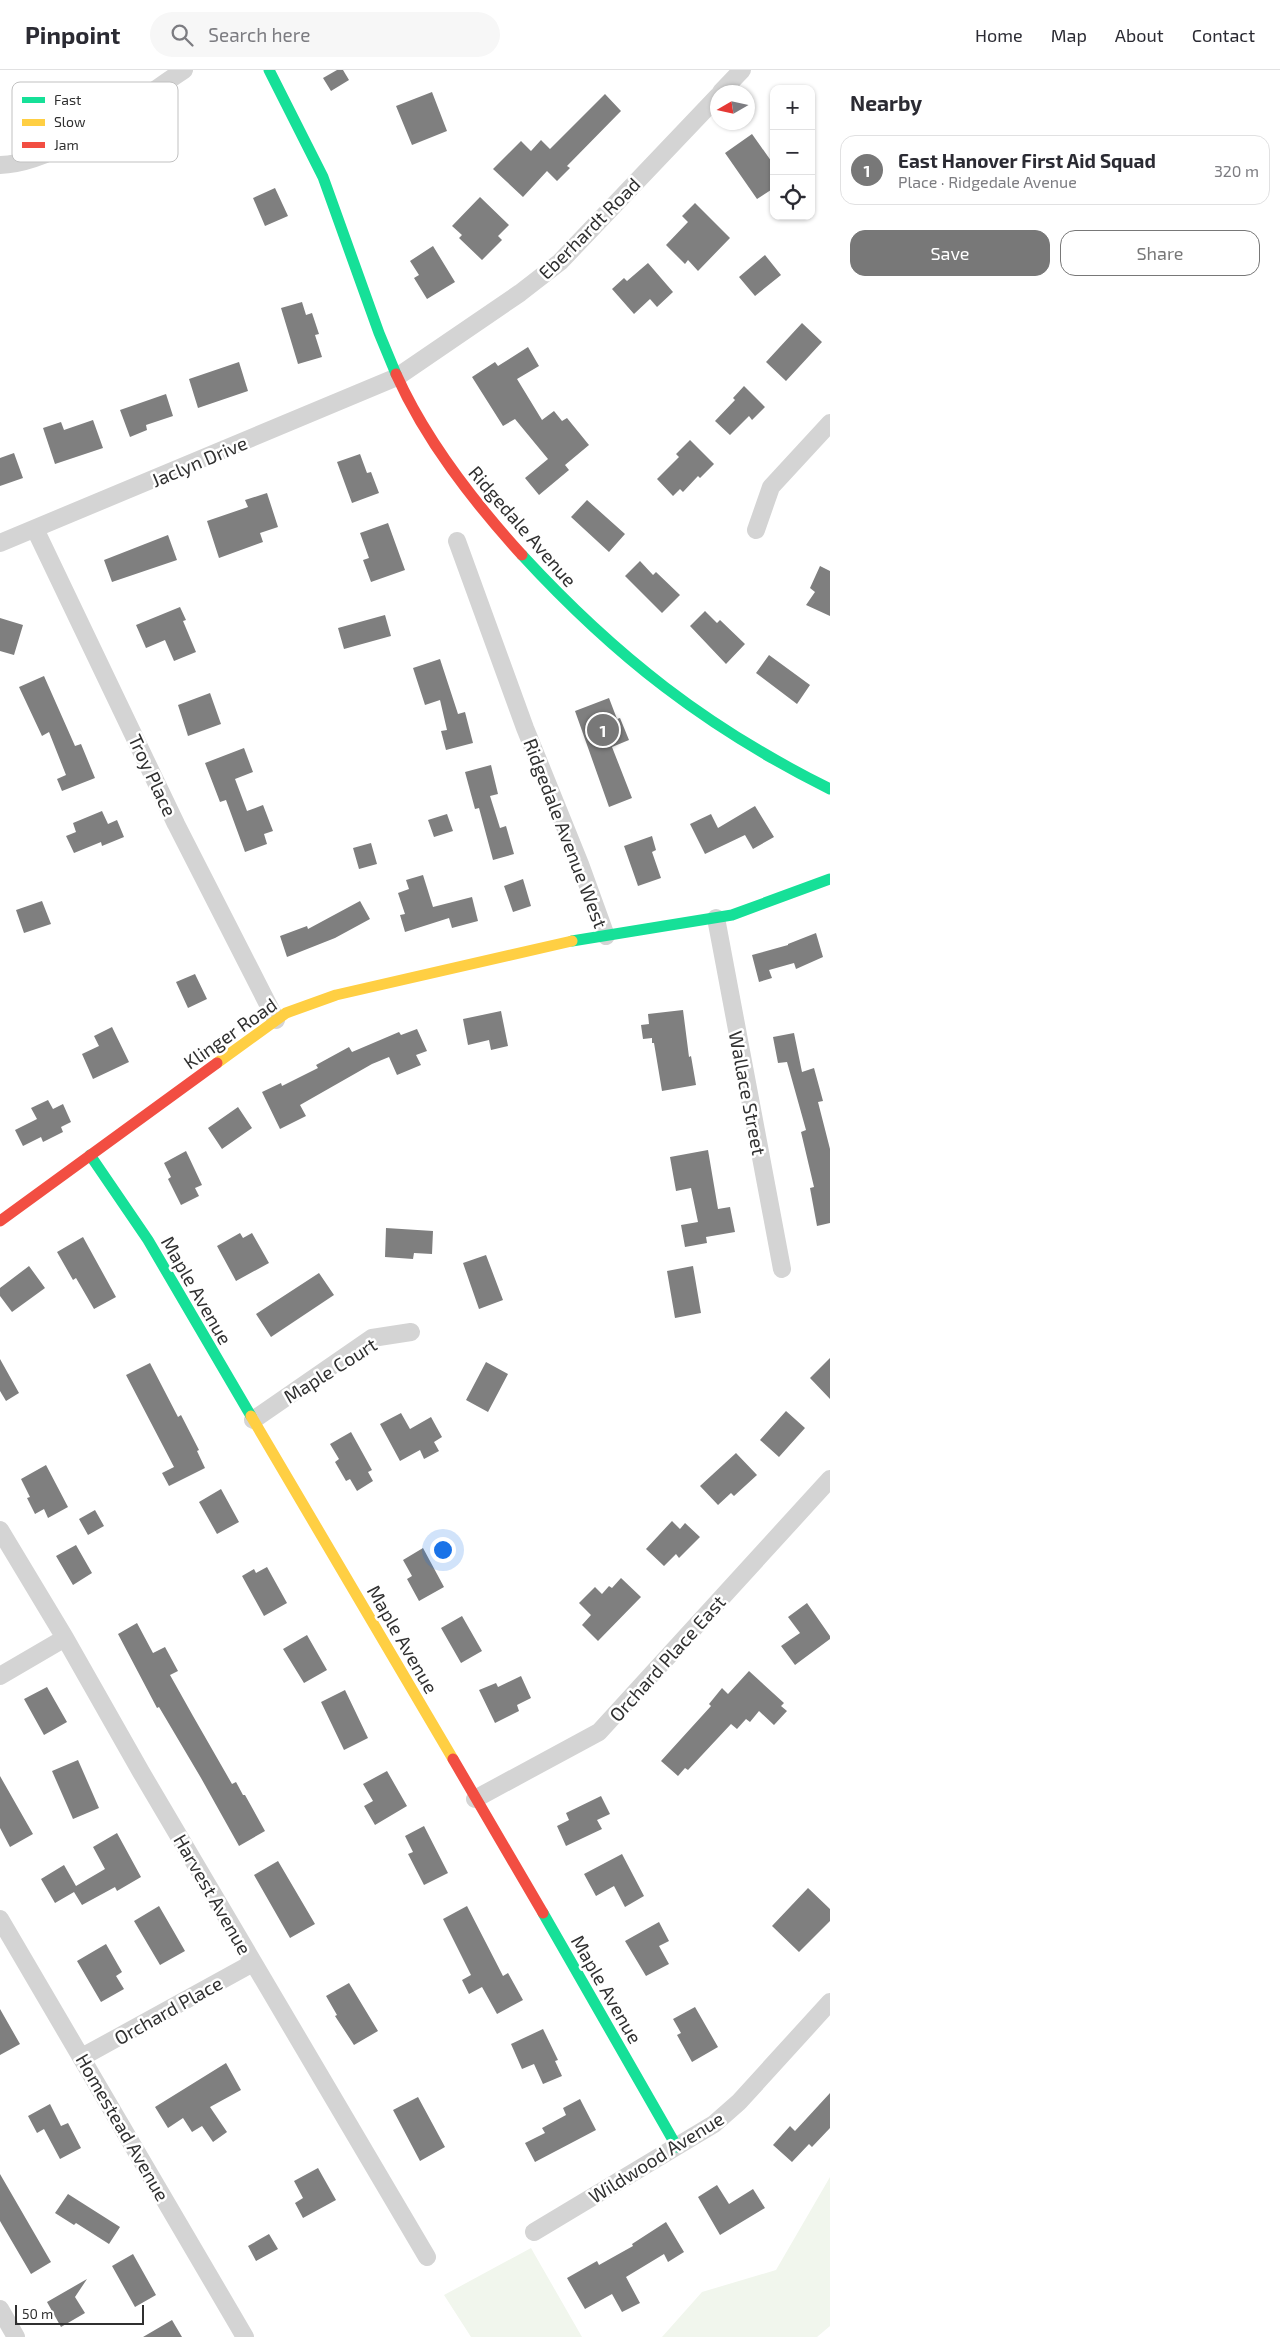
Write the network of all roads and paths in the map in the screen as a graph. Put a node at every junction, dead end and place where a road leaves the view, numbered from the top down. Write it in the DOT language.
graph roads {
  1 [pos="184,70"];
  2 [pos="268,70"];
  3 [pos="742,70"];
  4 [pos="165,82"];
  5 [pos="728,85"];
  6 [pos="710,104"];
  7 [pos="18,162"];
  8 [pos="0,165"];
  9 [pos="397,377"];
  10 [pos="830,423"];
  11 [pos="35,529"];
  12 [pos="756,530"];
  13 [pos="457,541"];
  14 [pos="0,543"];
  15 [pos="830,789"];
  16 [pos="830,879"];
  17 [pos="716,918"];
  18 [pos="606,936"];
  19 [pos="276,1020"];
  20 [pos="90,1154"];
  21 [pos="0,1221"];
  22 [pos="782,1269"];
  23 [pos="411,1332"];
  24 [pos="253,1420"];
  25 [pos="830,1479"];
  26 [pos="0,1530"];
  27 [pos="65,1638"];
  28 [pos="0,1676"];
  29 [pos="476,1800"];
  30 [pos="0,1919"];
  31 [pos="253,1963"];
  32 [pos="830,2002"];
  33 [pos="82,2057"];
  34 [pos="677,2147"];
  35 [pos="534,2232"];
  36 [pos="427,2257"];
  37 [pos="0,2309"];
  38 [pos="16,2337"];
  39 [pos="245,2337"];
  1 -- 4 [label="street"];
  2 -- 9 [label="street, Ridgedale Avenue"];
  3 -- 5 [label="street"];
  6 -- 9 [label="street, Eberhardt Road"];
  7 -- 8 [label="street"];
  9 -- 11 [label="street, Jaclyn Drive"];
  9 -- 15 [label="street, Ridgedale Avenue"];
  10 -- 12 [label="street"];
  11 -- 14 [label="street, Jaclyn Drive"];
  11 -- 19 [label="street, Troy Place"];
  13 -- 18 [label="street, Ridgedale Avenue West"];
  16 -- 17 [label="street, Ridgedale Avenue West"];
  17 -- 18 [label="street, Ridgedale Avenue West"];
  17 -- 22 [label="street, Wallace Street"];
  18 -- 19 [label="street, Klinger Road"];
  19 -- 20 [label="street, Klinger Road"];
  20 -- 21 [label="street, Klinger Road"];
  20 -- 24 [label="street, Maple Avenue"];
  23 -- 24 [label="street, Maple Court"];
  24 -- 29 [label="street, Maple Avenue"];
  25 -- 29 [label="street, Orchard Place East"];
  26 -- 27 [label="street, Harvest Avenue"];
  27 -- 28 [label="street"];
  27 -- 31 [label="street, Harvest Avenue"];
  29 -- 34 [label="street, Maple Avenue"];
  30 -- 33 [label="street, Homestead Avenue"];
  31 -- 33 [label="street, Orchard Place"];
  31 -- 36 [label="street, Harvest Avenue"];
  32 -- 34 [label="street, Wildwood Avenue"];
  33 -- 39 [label="street, Homestead Avenue"];
  34 -- 35 [label="street, Wildwood Avenue"];
  37 -- 38 [label="street"];
}
